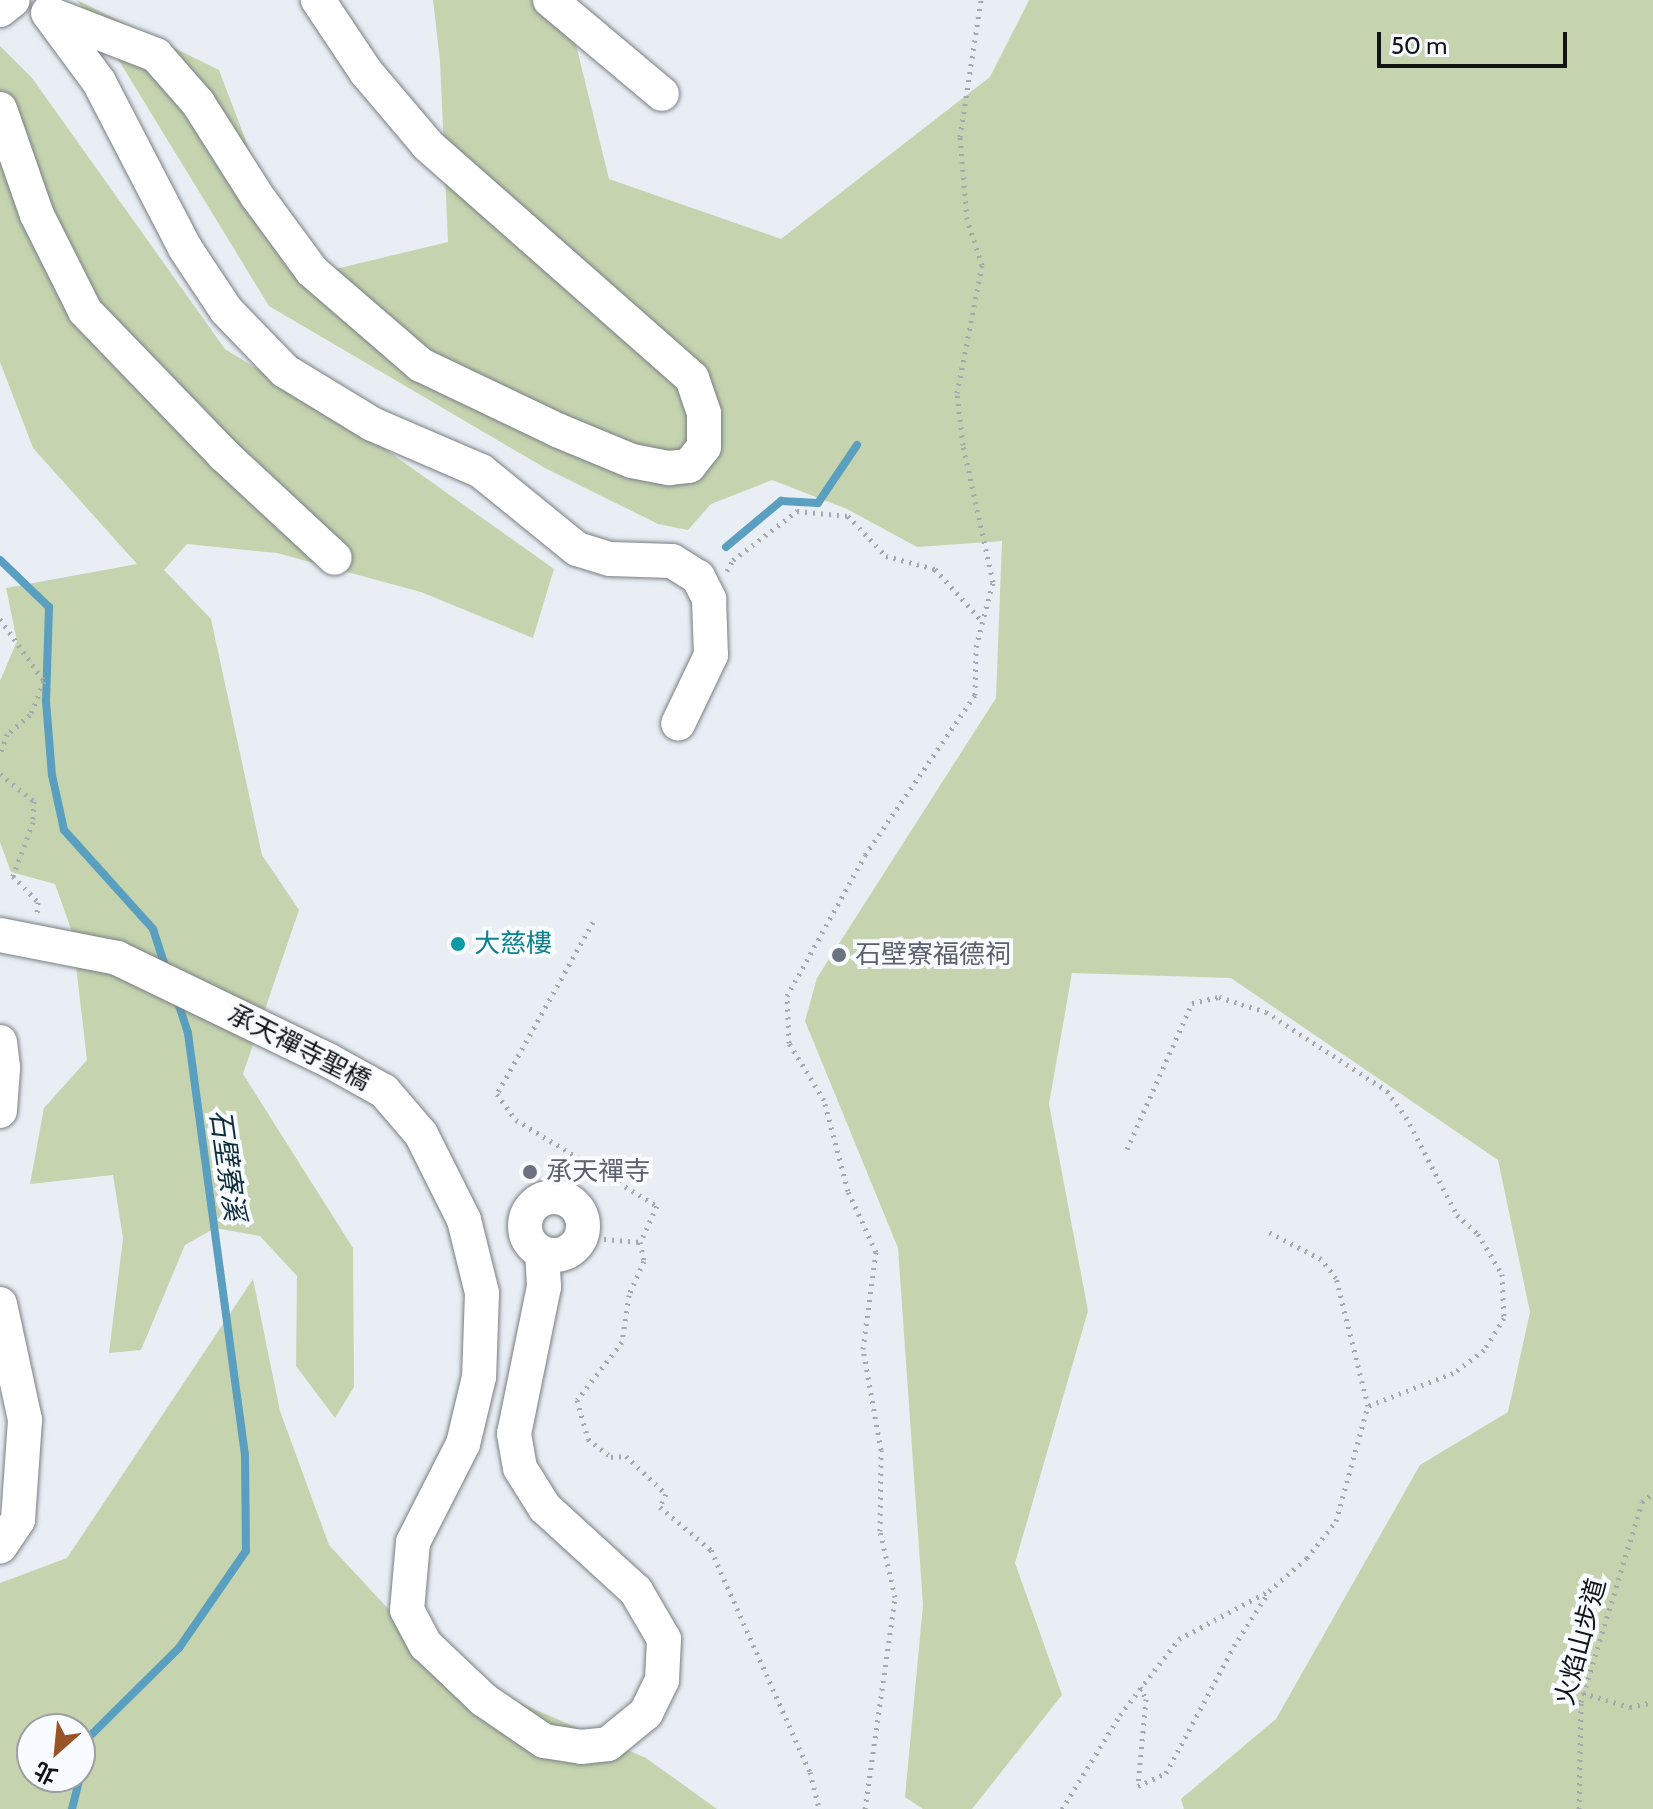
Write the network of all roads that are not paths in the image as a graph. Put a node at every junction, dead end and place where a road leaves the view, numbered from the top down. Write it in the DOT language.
graph roads {
  1 [pos="13,0"];
  2 [pos="318,0"];
  3 [pos="550,0"];
  4 [pos="44,7"];
  5 [pos="0,10"];
  6 [pos="662,94"];
  7 [pos="0,109"];
  8 [pos="335,558"];
  9 [pos="678,724"];
  10 [pos="21,929"];
  11 [pos="0,1042"];
  12 [pos="0,1111"];
  13 [pos="542,1253"];
  14 [pos="0,1304"];
  15 [pos="0,1547"];
  1 -- 5 [label="street"];
  2 -- 4 [label="street"];
  3 -- 6 [label="street"];
  4 -- 9 [label="street"];
  7 -- 8 [label="street"];
  10 -- 13 [label="street, 承天禪寺聖橋"];
  11 -- 12 [label="street"];
  13 -- 13 [label="street"];
  14 -- 15 [label="street"];
}
